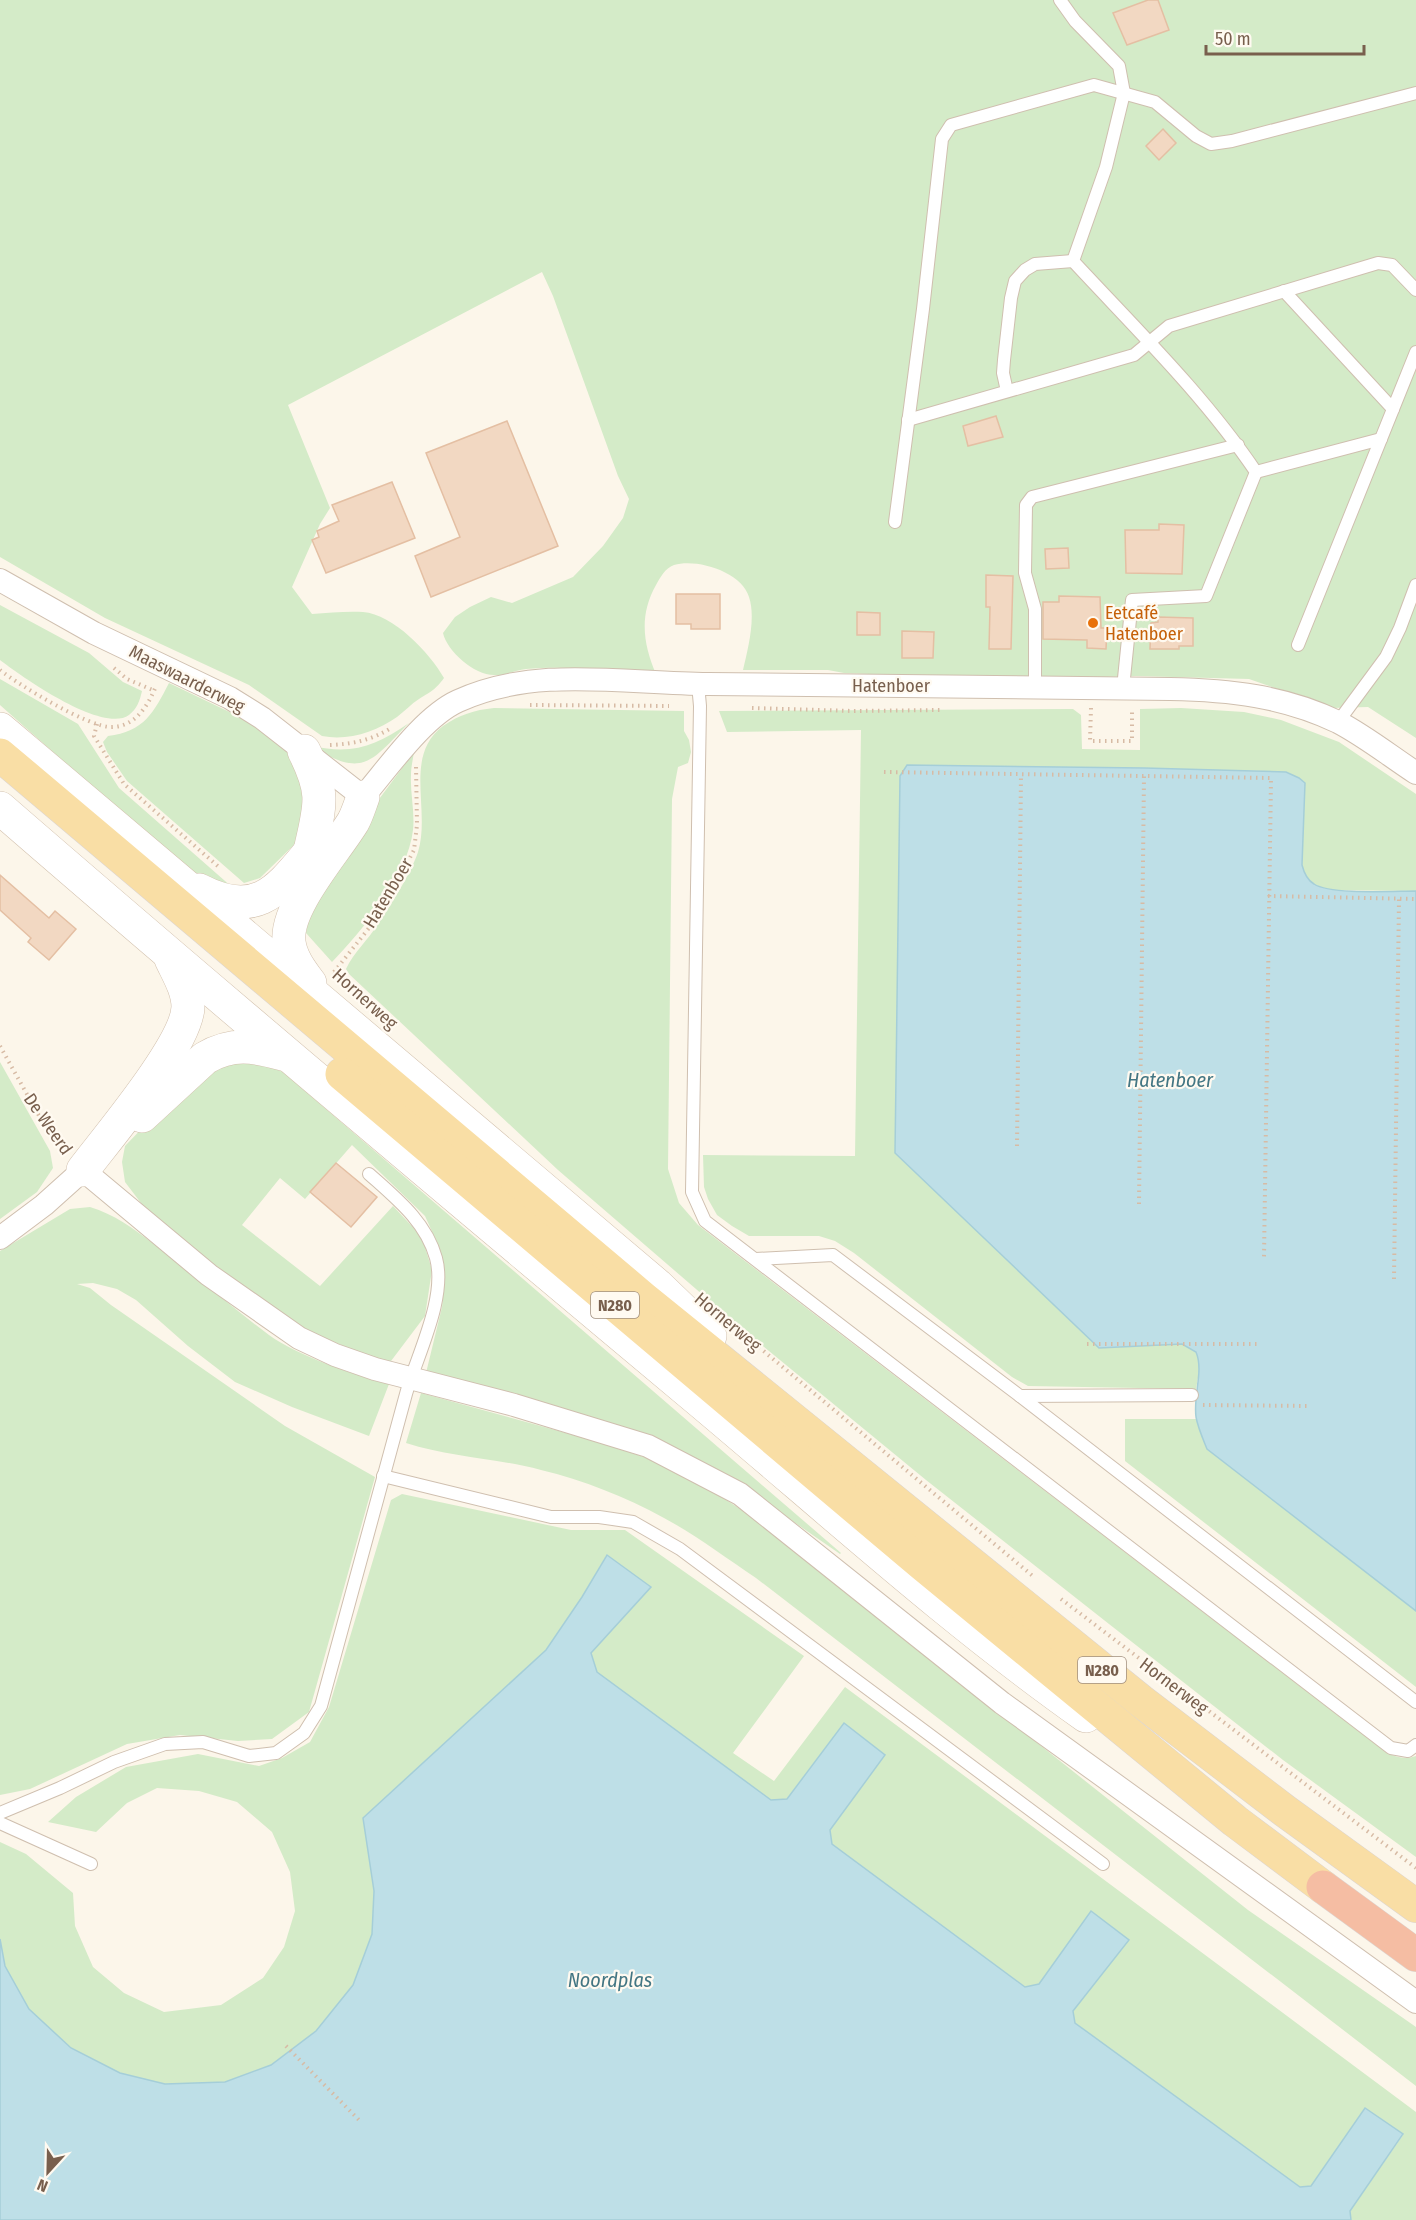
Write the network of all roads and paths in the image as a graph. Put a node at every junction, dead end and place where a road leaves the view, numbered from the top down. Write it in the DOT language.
graph roads {
  1 [pos="1060,0"];
  2 [pos="1124,93"];
  3 [pos="1416,93"];
  4 [pos="1073,261"];
  5 [pos="1416,290"];
  6 [pos="1284,291"];
  7 [pos="1148,343"];
  8 [pos="1416,352"];
  9 [pos="1007,391"];
  10 [pos="1393,409"];
  11 [pos="908,420"];
  12 [pos="1381,439"];
  13 [pos="1238,445"];
  14 [pos="1256,472"];
  15 [pos="895,522"];
  16 [pos="0,580"];
  17 [pos="1416,585"];
  18 [pos="1298,645"];
  19 [pos="0,670"];
  20 [pos="698,684"];
  21 [pos="1035,687"];
  22 [pos="154,691"];
  23 [pos="1125,702"];
  24 [pos="1101,708"];
  25 [pos="1143,708"];
  26 [pos="1338,722"];
  27 [pos="97,724"];
  28 [pos="394,726"];
  29 [pos="0,729"];
  30 [pos="419,732"];
  31 [pos="313,747"];
  32 [pos="0,754"];
  33 [pos="884,771"];
  34 [pos="1416,773"];
  35 [pos="1021,774"];
  36 [pos="1144,776"];
  37 [pos="0,783"];
  38 [pos="363,797"];
  39 [pos="0,808"];
  40 [pos="310,850"];
  41 [pos="222,870"];
  42 [pos="181,881"];
  43 [pos="1268,896"];
  44 [pos="1399,899"];
  45 [pos="1416,899"];
  46 [pos="168,953"];
  47 [pos="326,964"];
  48 [pos="334,972"];
  49 [pos="366,1001"];
  50 [pos="326,1004"];
  51 [pos="0,1046"];
  52 [pos="285,1054"];
  53 [pos="1017,1146"];
  54 [pos="83,1170"];
  55 [pos="369,1174"];
  56 [pos="1139,1204"];
  57 [pos="0,1238"];
  58 [pos="1264,1257"];
  59 [pos="756,1259"];
  60 [pos="1394,1279"];
  61 [pos="733,1326"];
  62 [pos="1086,1344"];
  63 [pos="1260,1344"];
  64 [pos="410,1378"];
  65 [pos="1020,1396"];
  66 [pos="1193,1400"];
  67 [pos="1308,1406"];
  68 [pos="798,1422"];
  69 [pos="383,1476"];
  70 [pos="1035,1578"];
  71 [pos="1053,1593"];
  72 [pos="1416,1702"];
  73 [pos="1416,1745"];
  74 [pos="0,1813"];
  75 [pos="1235,1821"];
  76 [pos="0,1823"];
  77 [pos="91,1864"];
  78 [pos="1103,1864"];
  79 [pos="1416,1868"];
  80 [pos="1323,1887"];
  81 [pos="1416,1906"];
  82 [pos="1416,1955"];
  83 [pos="1416,2002"];
  84 [pos="286,2046"];
  85 [pos="359,2120"];
  1 -- 2 [label="lane"];
  2 -- 3 [label="lane"];
  2 -- 4 [label="lane"];
  2 -- 11 [label="lane"];
  4 -- 7 [label="lane"];
  4 -- 9 [label="lane"];
  5 -- 6 [label="lane"];
  6 -- 7 [label="lane"];
  6 -- 10 [label="lane"];
  7 -- 9 [label="lane"];
  7 -- 13 [label="lane"];
  8 -- 10 [label="lane"];
  9 -- 11 [label="lane"];
  10 -- 12 [label="lane"];
  11 -- 15 [label="lane"];
  12 -- 14 [label="lane"];
  12 -- 18 [label="lane"];
  13 -- 14 [label="lane"];
  13 -- 21 [label="lane"];
  14 -- 23 [label="lane"];
  16 -- 31 [label="street, Maaswaarderweg"];
  17 -- 26 [label="lane"];
  19 -- 27 [label="path"];
  20 -- 21 [label="street, Hatenboer"];
  20 -- 30 [label="street, Hatenboer"];
  20 -- 59 [label="lane"];
  21 -- 23 [label="street, Hatenboer"];
  22 -- 27 [label="path"];
  23 -- 24 [label="path"];
  23 -- 25 [label="path"];
  23 -- 26 [label="street, Hatenboer"];
  26 -- 34 [label="street, Hatenboer"];
  27 -- 41 [label="path"];
  28 -- 31 [label="path"];
  29 -- 42 [label="main road, Hornerweg / N280"];
  30 -- 38 [label="street, Hatenboer"];
  30 -- 48 [label="path, Hatenboer"];
  31 -- 38 [label="street, Maaswaarderweg"];
  31 -- 40 [label="main road"];
  32 -- 68 [label="main road, Hornerweg / N280"];
  33 -- 35 [label="path"];
  35 -- 36 [label="path"];
  35 -- 53 [label="path"];
  36 -- 43 [label="path"];
  36 -- 56 [label="path"];
  37 -- 75 [label="main road, N280"];
  38 -- 40 [label="main road"];
  38 -- 50 [label="main road"];
  39 -- 46 [label="main road, N280"];
  40 -- 42 [label="main road"];
  42 -- 50 [label="main road, Hornerweg / N280"];
  43 -- 44 [label="path"];
  43 -- 58 [label="path"];
  44 -- 45 [label="path"];
  44 -- 60 [label="path"];
  46 -- 52 [label="main road, N280"];
  46 -- 54 [label="main road"];
  47 -- 48 [label="path, Hornerweg"];
  48 -- 49 [label="path, Hornerweg"];
  50 -- 68 [label="main road, Hornerweg / N280"];
  51 -- 54 [label="path, De Weerd"];
  52 -- 54 [label="main road"];
  52 -- 75 [label="main road, N280"];
  54 -- 57 [label="street, De Weerd"];
  54 -- 64 [label="street"];
  55 -- 64 [label="lane"];
  59 -- 65 [label="lane"];
  59 -- 73 [label="lane"];
  61 -- 70 [label="path, Hornerweg"];
  62 -- 63 [label="path"];
  64 -- 69 [label="lane"];
  64 -- 83 [label="street"];
  65 -- 66 [label="lane"];
  65 -- 72 [label="lane"];
  66 -- 67 [label="path"];
  68 -- 81 [label="main road, Hornerweg / N280"];
  69 -- 74 [label="lane"];
  69 -- 78 [label="lane"];
  71 -- 79 [label="path, Hornerweg"];
  75 -- 80 [label="main road, N280"];
  76 -- 77 [label="lane"];
  80 -- 82 [label="highway, N280"];
  84 -- 85 [label="path"];
}
